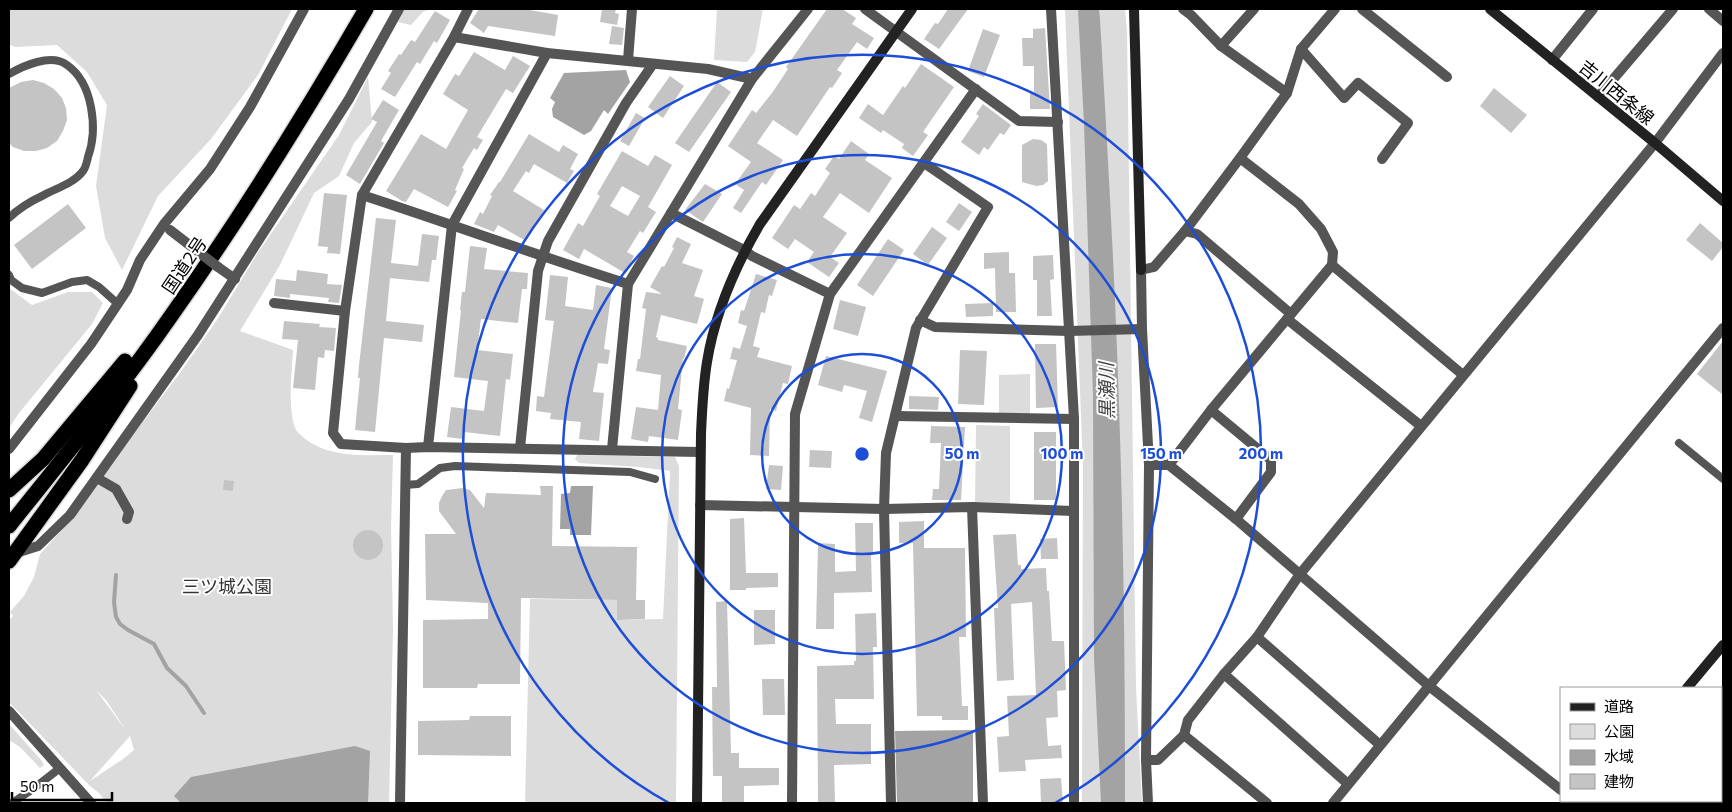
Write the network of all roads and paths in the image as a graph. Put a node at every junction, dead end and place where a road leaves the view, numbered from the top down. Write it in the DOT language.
graph roads {
  1 [pos="304,9"];
  2 [pos="366,9"];
  3 [pos="399,9"];
  4 [pos="468,9"];
  5 [pos="632,9"];
  6 [pos="808,9"];
  7 [pos="865,9"];
  8 [pos="912,9"];
  9 [pos="1051,9"];
  10 [pos="1134,9"];
  11 [pos="1183,9"];
  12 [pos="1254,9"];
  13 [pos="1335,9"];
  14 [pos="1362,9"];
  15 [pos="1490,9"];
  16 [pos="1593,9"];
  17 [pos="1674,9"];
  18 [pos="1709,9"];
  19 [pos="1194,12"];
  20 [pos="1723,21"];
  21 [pos="897,32"];
  22 [pos="454,37"];
  23 [pos="1221,46"];
  24 [pos="1301,50"];
  25 [pos="547,53"];
  26 [pos="1723,53"];
  27 [pos="628,60"];
  28 [pos="1552,60"];
  29 [pos="653,64"];
  30 [pos="9,74"];
  31 [pos="1446,78"];
  32 [pos="752,79"];
  33 [pos="976,89"];
  34 [pos="1287,93"];
  35 [pos="1598,97"];
  36 [pos="1058,122"];
  37 [pos="1655,143"];
  38 [pos="1240,158"];
  39 [pos="1382,159"];
  40 [pos="924,163"];
  41 [pos="362,196"];
  42 [pos="1723,201"];
  43 [pos="243,210"];
  44 [pos="671,213"];
  45 [pos="9,218"];
  46 [pos="452,225"];
  47 [pos="167,227"];
  48 [pos="1185,231"];
  49 [pos="744,250"];
  50 [pos="543,257"];
  51 [pos="1332,265"];
  52 [pos="1141,270"];
  53 [pos="9,275"];
  54 [pos="235,279"];
  55 [pos="628,284"];
  56 [pos="830,294"];
  57 [pos="274,303"];
  58 [pos="118,304"];
  59 [pos="345,311"];
  60 [pos="1289,316"];
  61 [pos="920,320"];
  62 [pos="1723,328"];
  63 [pos="1138,329"];
  64 [pos="1071,331"];
  65 [pos="1463,375"];
  66 [pos="1211,410"];
  67 [pos="895,416"];
  68 [pos="1074,419"];
  69 [pos="1421,426"];
  70 [pos="1679,443"];
  71 [pos="428,447"];
  72 [pos="406,448"];
  73 [pos="520,448"];
  74 [pos="9,449"];
  75 [pos="612,449"];
  76 [pos="700,452"];
  77 [pos="1150,465"];
  78 [pos="1169,465"];
  79 [pos="97,478"];
  80 [pos="655,479"];
  81 [pos="1723,479"];
  82 [pos="405,485"];
  83 [pos="9,490"];
  84 [pos="700,505"];
  85 [pos="795,506"];
  86 [pos="972,507"];
  87 [pos="884,509"];
  88 [pos="1073,511"];
  89 [pos="127,519"];
  90 [pos="1236,519"];
  91 [pos="9,526"];
  92 [pos="12,557"];
  93 [pos="1300,574"];
  94 [pos="1257,637"];
  95 [pos="1723,645"];
  96 [pos="1224,674"];
  97 [pos="1429,686"];
  98 [pos="1688,687"];
  99 [pos="9,711"];
  100 [pos="1184,735"];
  101 [pos="1380,745"];
  102 [pos="1146,760"];
  103 [pos="60,768"];
  104 [pos="1348,784"];
  105 [pos="1560,789"];
  106 [pos="10,802"];
  107 [pos="92,803"];
  108 [pos="400,803"];
  109 [pos="697,803"];
  110 [pos="792,803"];
  111 [pos="891,803"];
  112 [pos="983,803"];
  113 [pos="1074,803"];
  114 [pos="1148,803"];
  115 [pos="1267,803"];
  116 [pos="1333,803"];
  1 -- 47 [label="street"];
  2 -- 43 [label="highway, 国道2号"];
  3 -- 54 [label="street"];
  4 -- 22 [label="street"];
  5 -- 27 [label="street"];
  6 -- 32 [label="street"];
  7 -- 21 [label="street"];
  8 -- 21 [label="street"];
  9 -- 36 [label="street"];
  10 -- 52 [label="street"];
  11 -- 19 [label="street"];
  12 -- 23 [label="street"];
  13 -- 24 [label="street"];
  14 -- 31 [label="street"];
  15 -- 28 [label="street, 吉川西条線"];
  16 -- 28 [label="street"];
  17 -- 35 [label="street"];
  18 -- 20 [label="street"];
  19 -- 23 [label="street"];
  21 -- 33 [label="street"];
  21 -- 49 [label="street"];
  22 -- 25 [label="street"];
  22 -- 41 [label="street"];
  23 -- 34 [label="street"];
  24 -- 34 [label="street"];
  24 -- 39 [label="street"];
  25 -- 27 [label="street"];
  25 -- 46 [label="street"];
  26 -- 37 [label="street"];
  27 -- 29 [label="street"];
  28 -- 35 [label="street, 吉川西条線"];
  29 -- 32 [label="street"];
  29 -- 50 [label="street"];
  30 -- 45 [label="lane"];
  32 -- 44 [label="street"];
  33 -- 36 [label="street"];
  33 -- 40 [label="street"];
  34 -- 38 [label="street"];
  35 -- 37 [label="street, 吉川西条線"];
  36 -- 64 [label="street"];
  37 -- 42 [label="street, 吉川西条線"];
  37 -- 65 [label="street"];
  38 -- 48 [label="street"];
  38 -- 51 [label="street"];
  40 -- 56 [label="street"];
  40 -- 61 [label="street"];
  41 -- 46 [label="street"];
  41 -- 59 [label="street"];
  43 -- 83 [label="highway"];
  43 -- 91 [label="highway, 国道2号"];
  43 -- 92 [label="highway"];
  44 -- 49 [label="street"];
  44 -- 55 [label="street"];
  46 -- 50 [label="street"];
  46 -- 71 [label="street"];
  47 -- 54 [label="street, bridge"];
  47 -- 58 [label="street"];
  48 -- 52 [label="street"];
  48 -- 60 [label="street"];
  49 -- 56 [label="street"];
  49 -- 76 [label="street"];
  50 -- 55 [label="street"];
  50 -- 73 [label="street"];
  51 -- 60 [label="street"];
  51 -- 65 [label="street"];
  52 -- 63 [label="street"];
  53 -- 58 [label="lane"];
  54 -- 79 [label="street"];
  55 -- 75 [label="street"];
  56 -- 85 [label="street"];
  57 -- 59 [label="street"];
  58 -- 74 [label="street"];
  59 -- 72 [label="street"];
  60 -- 66 [label="street"];
  60 -- 69 [label="street"];
  61 -- 64 [label="street"];
  61 -- 67 [label="street"];
  62 -- 97 [label="street"];
  63 -- 64 [label="street"];
  63 -- 77 [label="street"];
  64 -- 68 [label="street"];
  65 -- 69 [label="street"];
  66 -- 78 [label="street"];
  66 -- 90 [label="street"];
  67 -- 68 [label="street"];
  67 -- 87 [label="street"];
  68 -- 88 [label="street"];
  69 -- 93 [label="street"];
  70 -- 81 [label="lane"];
  71 -- 72 [label="street"];
  71 -- 73 [label="street"];
  72 -- 82 [label="street"];
  73 -- 75 [label="street"];
  75 -- 76 [label="street"];
  76 -- 84 [label="street"];
  77 -- 78 [label="street"];
  77 -- 102 [label="street"];
  78 -- 90 [label="street"];
  79 -- 89 [label="street"];
  79 -- 92 [label="street"];
  80 -- 82 [label="lane"];
  82 -- 108 [label="street"];
  84 -- 85 [label="street"];
  84 -- 109 [label="street"];
  85 -- 87 [label="street"];
  85 -- 110 [label="street"];
  86 -- 87 [label="street"];
  86 -- 88 [label="street"];
  86 -- 112 [label="street"];
  87 -- 111 [label="street"];
  88 -- 113 [label="street"];
  90 -- 93 [label="street"];
  93 -- 94 [label="street"];
  93 -- 97 [label="street"];
  94 -- 96 [label="street"];
  94 -- 101 [label="street"];
  95 -- 98 [label="street"];
  96 -- 100 [label="street"];
  96 -- 104 [label="street"];
  97 -- 101 [label="street"];
  97 -- 105 [label="street"];
  99 -- 103 [label="street"];
  100 -- 102 [label="street"];
  100 -- 115 [label="street"];
  101 -- 104 [label="street"];
  102 -- 114 [label="street"];
  103 -- 106 [label="lane"];
  103 -- 107 [label="street"];
  104 -- 116 [label="street"];
}
